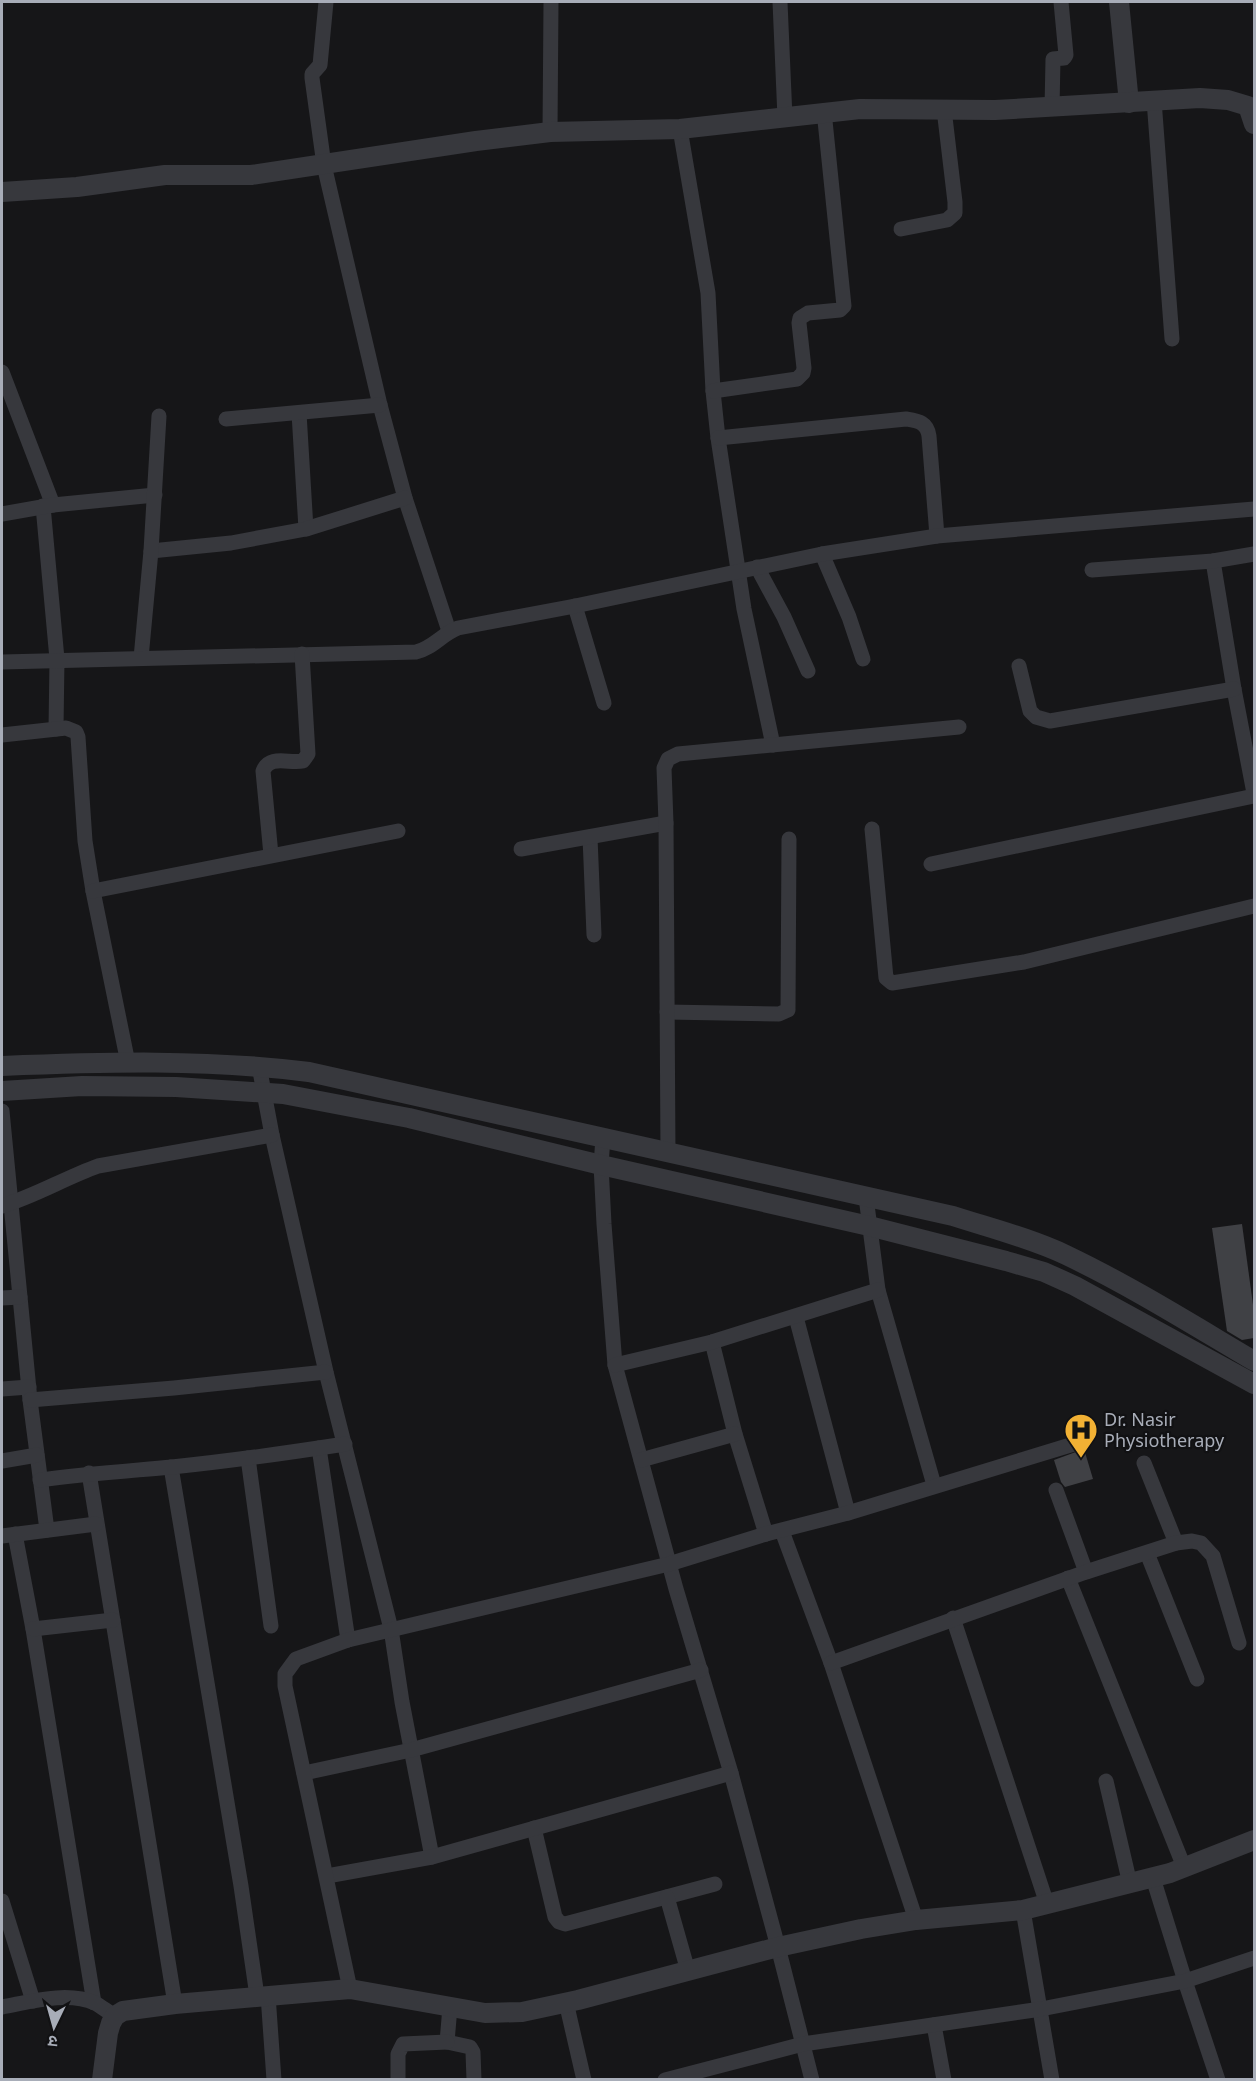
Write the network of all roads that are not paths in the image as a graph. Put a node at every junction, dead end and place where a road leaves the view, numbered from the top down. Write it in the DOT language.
graph roads {
  1 [pos="326,2"];
  2 [pos="551,2"];
  3 [pos="780,2"];
  4 [pos="1061,2"];
  5 [pos="1119,2"];
  6 [pos="1154,100"];
  7 [pos="1129,103"];
  8 [pos="1052,108"];
  9 [pos="944,109"];
  10 [pos="824,111"];
  11 [pos="1252,113"];
  12 [pos="785,118"];
  13 [pos="680,129"];
  14 [pos="550,132"];
  15 [pos="324,165"];
  16 [pos="2,192"];
  17 [pos="901,229"];
  18 [pos="1172,339"];
  19 [pos="2,375"];
  20 [pos="713,392"];
  21 [pos="380,405"];
  22 [pos="299,413"];
  23 [pos="159,416"];
  24 [pos="226,419"];
  25 [pos="718,438"];
  26 [pos="155,495"];
  27 [pos="405,498"];
  28 [pos="48,506"];
  29 [pos="1254,508"];
  30 [pos="2,514"];
  31 [pos="306,529"];
  32 [pos="937,536"];
  33 [pos="151,551"];
  34 [pos="822,554"];
  35 [pos="1254,554"];
  36 [pos="1214,561"];
  37 [pos="757,567"];
  38 [pos="1092,570"];
  39 [pos="738,572"];
  40 [pos="575,606"];
  41 [pos="449,631"];
  42 [pos="302,654"];
  43 [pos="141,658"];
  44 [pos="57,659"];
  45 [pos="863,659"];
  46 [pos="2,662"];
  47 [pos="1019,666"];
  48 [pos="808,671"];
  49 [pos="1234,689"];
  50 [pos="604,703"];
  51 [pos="959,727"];
  52 [pos="56,729"];
  53 [pos="2,735"];
  54 [pos="773,745"];
  55 [pos="1254,795"];
  56 [pos="666,823"];
  57 [pos="872,829"];
  58 [pos="398,831"];
  59 [pos="590,837"];
  60 [pos="789,839"];
  61 [pos="521,849"];
  62 [pos="271,855"];
  63 [pos="931,864"];
  64 [pos="93,891"];
  65 [pos="1254,906"];
  66 [pos="594,935"];
  67 [pos="667,1012"];
  68 [pos="128,1062"];
  69 [pos="2,1066"];
  70 [pos="259,1066"];
  71 [pos="2,1091"];
  72 [pos="263,1094"];
  73 [pos="2,1111"];
  74 [pos="272,1135"];
  75 [pos="603,1138"];
  76 [pos="668,1154"];
  77 [pos="601,1165"];
  78 [pos="866,1197"];
  79 [pos="7,1204"];
  80 [pos="869,1226"];
  81 [pos="878,1290"];
  82 [pos="20,1297"];
  83 [pos="2,1298"];
  84 [pos="796,1317"];
  85 [pos="712,1342"];
  86 [pos="1254,1361"];
  87 [pos="615,1365"];
  88 [pos="326,1372"];
  89 [pos="1254,1384"];
  90 [pos="2,1389"];
  91 [pos="30,1394"];
  92 [pos="735,1434"];
  93 [pos="1077,1443"];
  94 [pos="345,1444"];
  95 [pos="319,1448"];
  96 [pos="37,1455"];
  97 [pos="248,1458"];
  98 [pos="641,1460"];
  99 [pos="2,1461"];
  100 [pos="1143,1463"];
  101 [pos="171,1467"];
  102 [pos="89,1473"];
  103 [pos="40,1480"];
  104 [pos="934,1485"];
  105 [pos="1056,1490"];
  106 [pos="848,1513"];
  107 [pos="96,1524"];
  108 [pos="47,1530"];
  109 [pos="782,1531"];
  110 [pos="766,1534"];
  111 [pos="8,1535"];
  112 [pos="1176,1543"];
  113 [pos="1147,1553"];
  114 [pos="669,1564"];
  115 [pos="1086,1572"];
  116 [pos="1068,1578"];
  117 [pos="953,1618"];
  118 [pos="113,1620"];
  119 [pos="271,1626"];
  120 [pos="33,1629"];
  121 [pos="391,1629"];
  122 [pos="348,1640"];
  123 [pos="1239,1643"];
  124 [pos="831,1663"];
  125 [pos="701,1670"];
  126 [pos="1197,1679"];
  127 [pos="411,1750"];
  128 [pos="304,1773"];
  129 [pos="731,1773"];
  130 [pos="1106,1781"];
  131 [pos="534,1828"];
  132 [pos="1254,1840"];
  133 [pos="432,1857"];
  134 [pos="1184,1867"];
  135 [pos="327,1876"];
  136 [pos="1153,1878"];
  137 [pos="715,1884"];
  138 [pos="1130,1884"];
  139 [pos="667,1897"];
  140 [pos="2,1901"];
  141 [pos="1047,1904"];
  142 [pos="1023,1910"];
  143 [pos="916,1920"];
  144 [pos="778,1947"];
  145 [pos="1254,1958"];
  146 [pos="688,1971"];
  147 [pos="1185,1982"];
  148 [pos="350,1989"];
  149 [pos="263,1996"];
  150 [pos="33,2001"];
  151 [pos="566,2002"];
  152 [pos="94,2003"];
  153 [pos="175,2004"];
  154 [pos="2,2007"];
  155 [pos="450,2007"];
  156 [pos="1041,2009"];
  157 [pos="115,2016"];
  158 [pos="934,2025"];
  159 [pos="447,2042"];
  160 [pos="803,2044"];
  161 [pos="687,2077"];
  162 [pos="102,2079"];
  163 [pos="274,2079"];
  164 [pos="398,2079"];
  165 [pos="474,2079"];
  166 [pos="584,2079"];
  167 [pos="665,2079"];
  168 [pos="812,2079"];
  169 [pos="944,2079"];
  170 [pos="1052,2079"];
  171 [pos="1218,2079"];
  1 -- 15 [label="street"];
  2 -- 14 [label="street"];
  3 -- 12 [label="street"];
  4 -- 8 [label="street"];
  5 -- 7 [label="street"];
  6 -- 7 [label="street"];
  6 -- 11 [label="street"];
  6 -- 18 [label="street"];
  7 -- 8 [label="street"];
  8 -- 9 [label="street"];
  9 -- 10 [label="street"];
  9 -- 17 [label="street"];
  10 -- 12 [label="street"];
  10 -- 20 [label="street"];
  12 -- 13 [label="street"];
  13 -- 14 [label="street"];
  13 -- 20 [label="street"];
  14 -- 15 [label="street"];
  15 -- 16 [label="street"];
  15 -- 21 [label="street"];
  19 -- 28 [label="street"];
  20 -- 25 [label="street"];
  21 -- 22 [label="street"];
  21 -- 27 [label="street"];
  22 -- 24 [label="street"];
  22 -- 31 [label="street"];
  23 -- 26 [label="street"];
  25 -- 32 [label="street"];
  25 -- 39 [label="street"];
  26 -- 28 [label="street"];
  26 -- 33 [label="street"];
  27 -- 31 [label="street"];
  27 -- 41 [label="street"];
  28 -- 30 [label="street"];
  28 -- 44 [label="street"];
  29 -- 32 [label="street"];
  31 -- 33 [label="street"];
  32 -- 34 [label="street"];
  33 -- 43 [label="street"];
  34 -- 37 [label="street"];
  34 -- 45 [label="street"];
  35 -- 36 [label="street"];
  36 -- 38 [label="street"];
  36 -- 49 [label="street"];
  37 -- 39 [label="street"];
  37 -- 48 [label="street"];
  39 -- 40 [label="street"];
  39 -- 54 [label="street"];
  40 -- 41 [label="street"];
  40 -- 50 [label="street"];
  41 -- 42 [label="street"];
  42 -- 43 [label="street"];
  42 -- 62 [label="street"];
  43 -- 44 [label="street"];
  44 -- 46 [label="street"];
  44 -- 52 [label="street"];
  47 -- 49 [label="street"];
  49 -- 55 [label="street"];
  51 -- 54 [label="street"];
  52 -- 53 [label="street"];
  52 -- 64 [label="street"];
  54 -- 56 [label="street"];
  55 -- 63 [label="street"];
  56 -- 59 [label="street"];
  56 -- 67 [label="street"];
  57 -- 65 [label="street"];
  58 -- 62 [label="street"];
  59 -- 61 [label="street"];
  59 -- 66 [label="street"];
  60 -- 67 [label="street"];
  62 -- 64 [label="street"];
  64 -- 68 [label="street"];
  67 -- 76 [label="street"];
  68 -- 69 [label="street"];
  68 -- 70 [label="street"];
  70 -- 72 [label="street"];
  70 -- 75 [label="street"];
  71 -- 72 [label="street"];
  72 -- 74 [label="street"];
  72 -- 77 [label="street"];
  73 -- 79 [label="street"];
  74 -- 79 [label="street"];
  74 -- 88 [label="street"];
  75 -- 76 [label="street"];
  75 -- 77 [label="street"];
  76 -- 78 [label="street"];
  77 -- 80 [label="street"];
  77 -- 87 [label="street"];
  78 -- 80 [label="street"];
  78 -- 86 [label="street"];
  79 -- 82 [label="street"];
  80 -- 81 [label="street"];
  80 -- 89 [label="street"];
  81 -- 84 [label="street"];
  81 -- 104 [label="street"];
  82 -- 83 [label="street"];
  82 -- 91 [label="street"];
  84 -- 85 [label="street"];
  84 -- 106 [label="street"];
  85 -- 87 [label="street"];
  85 -- 92 [label="street"];
  87 -- 98 [label="street"];
  88 -- 91 [label="street"];
  88 -- 94 [label="street"];
  90 -- 91 [label="street"];
  91 -- 96 [label="street"];
  92 -- 98 [label="street"];
  92 -- 110 [label="street"];
  93 -- 104 [label="street"];
  94 -- 95 [label="street"];
  94 -- 121 [label="street"];
  95 -- 97 [label="street"];
  95 -- 122 [label="street"];
  96 -- 99 [label="street"];
  96 -- 103 [label="street"];
  97 -- 101 [label="street"];
  97 -- 119 [label="street"];
  98 -- 114 [label="street"];
  100 -- 112 [label="street"];
  101 -- 102 [label="street"];
  101 -- 149 [label="street"];
  102 -- 103 [label="street"];
  102 -- 107 [label="street"];
  103 -- 108 [label="street"];
  104 -- 106 [label="street"];
  105 -- 115 [label="street"];
  106 -- 109 [label="street"];
  107 -- 108 [label="street"];
  107 -- 118 [label="street"];
  108 -- 111 [label="street"];
  109 -- 110 [label="street"];
  109 -- 124 [label="street"];
  110 -- 114 [label="street"];
  111 -- 120 [label="street"];
  112 -- 113 [label="street"];
  112 -- 123 [label="street"];
  113 -- 115 [label="street"];
  113 -- 126 [label="street"];
  114 -- 121 [label="street"];
  114 -- 125 [label="street"];
  115 -- 116 [label="street"];
  116 -- 117 [label="street"];
  116 -- 134 [label="street"];
  117 -- 124 [label="street"];
  117 -- 141 [label="street"];
  118 -- 120 [label="street"];
  118 -- 153 [label="street"];
  120 -- 152 [label="street"];
  121 -- 122 [label="street"];
  121 -- 127 [label="street"];
  122 -- 128 [label="street"];
  124 -- 143 [label="street"];
  125 -- 127 [label="street"];
  125 -- 129 [label="street"];
  127 -- 128 [label="street"];
  127 -- 133 [label="street"];
  128 -- 135 [label="street"];
  129 -- 131 [label="street"];
  129 -- 144 [label="street"];
  130 -- 138 [label="street"];
  131 -- 133 [label="street"];
  131 -- 139 [label="street"];
  132 -- 134 [label="street"];
  133 -- 135 [label="street"];
  134 -- 136 [label="street"];
  135 -- 148 [label="street"];
  136 -- 138 [label="street"];
  136 -- 147 [label="street"];
  137 -- 139 [label="street"];
  138 -- 141 [label="street"];
  139 -- 146 [label="street"];
  140 -- 150 [label="street"];
  141 -- 142 [label="street"];
  142 -- 143 [label="street"];
  142 -- 156 [label="street"];
  143 -- 144 [label="street"];
  144 -- 146 [label="street"];
  144 -- 160 [label="street"];
  145 -- 147 [label="street"];
  146 -- 151 [label="street"];
  147 -- 156 [label="street"];
  147 -- 171 [label="street"];
  148 -- 149 [label="street"];
  148 -- 155 [label="street"];
  149 -- 153 [label="street"];
  149 -- 163 [label="street"];
  150 -- 152 [label="street"];
  150 -- 154 [label="street"];
  151 -- 155 [label="street"];
  151 -- 166 [label="street"];
  152 -- 157 [label="street"];
  153 -- 157 [label="street"];
  155 -- 159 [label="street"];
  156 -- 158 [label="street"];
  156 -- 170 [label="street"];
  157 -- 162 [label="street"];
  158 -- 160 [label="street"];
  158 -- 169 [label="street"];
  159 -- 164 [label="street"];
  159 -- 165 [label="street"];
  160 -- 161 [label="street"];
  160 -- 168 [label="street"];
  161 -- 167 [label="street"];
}
